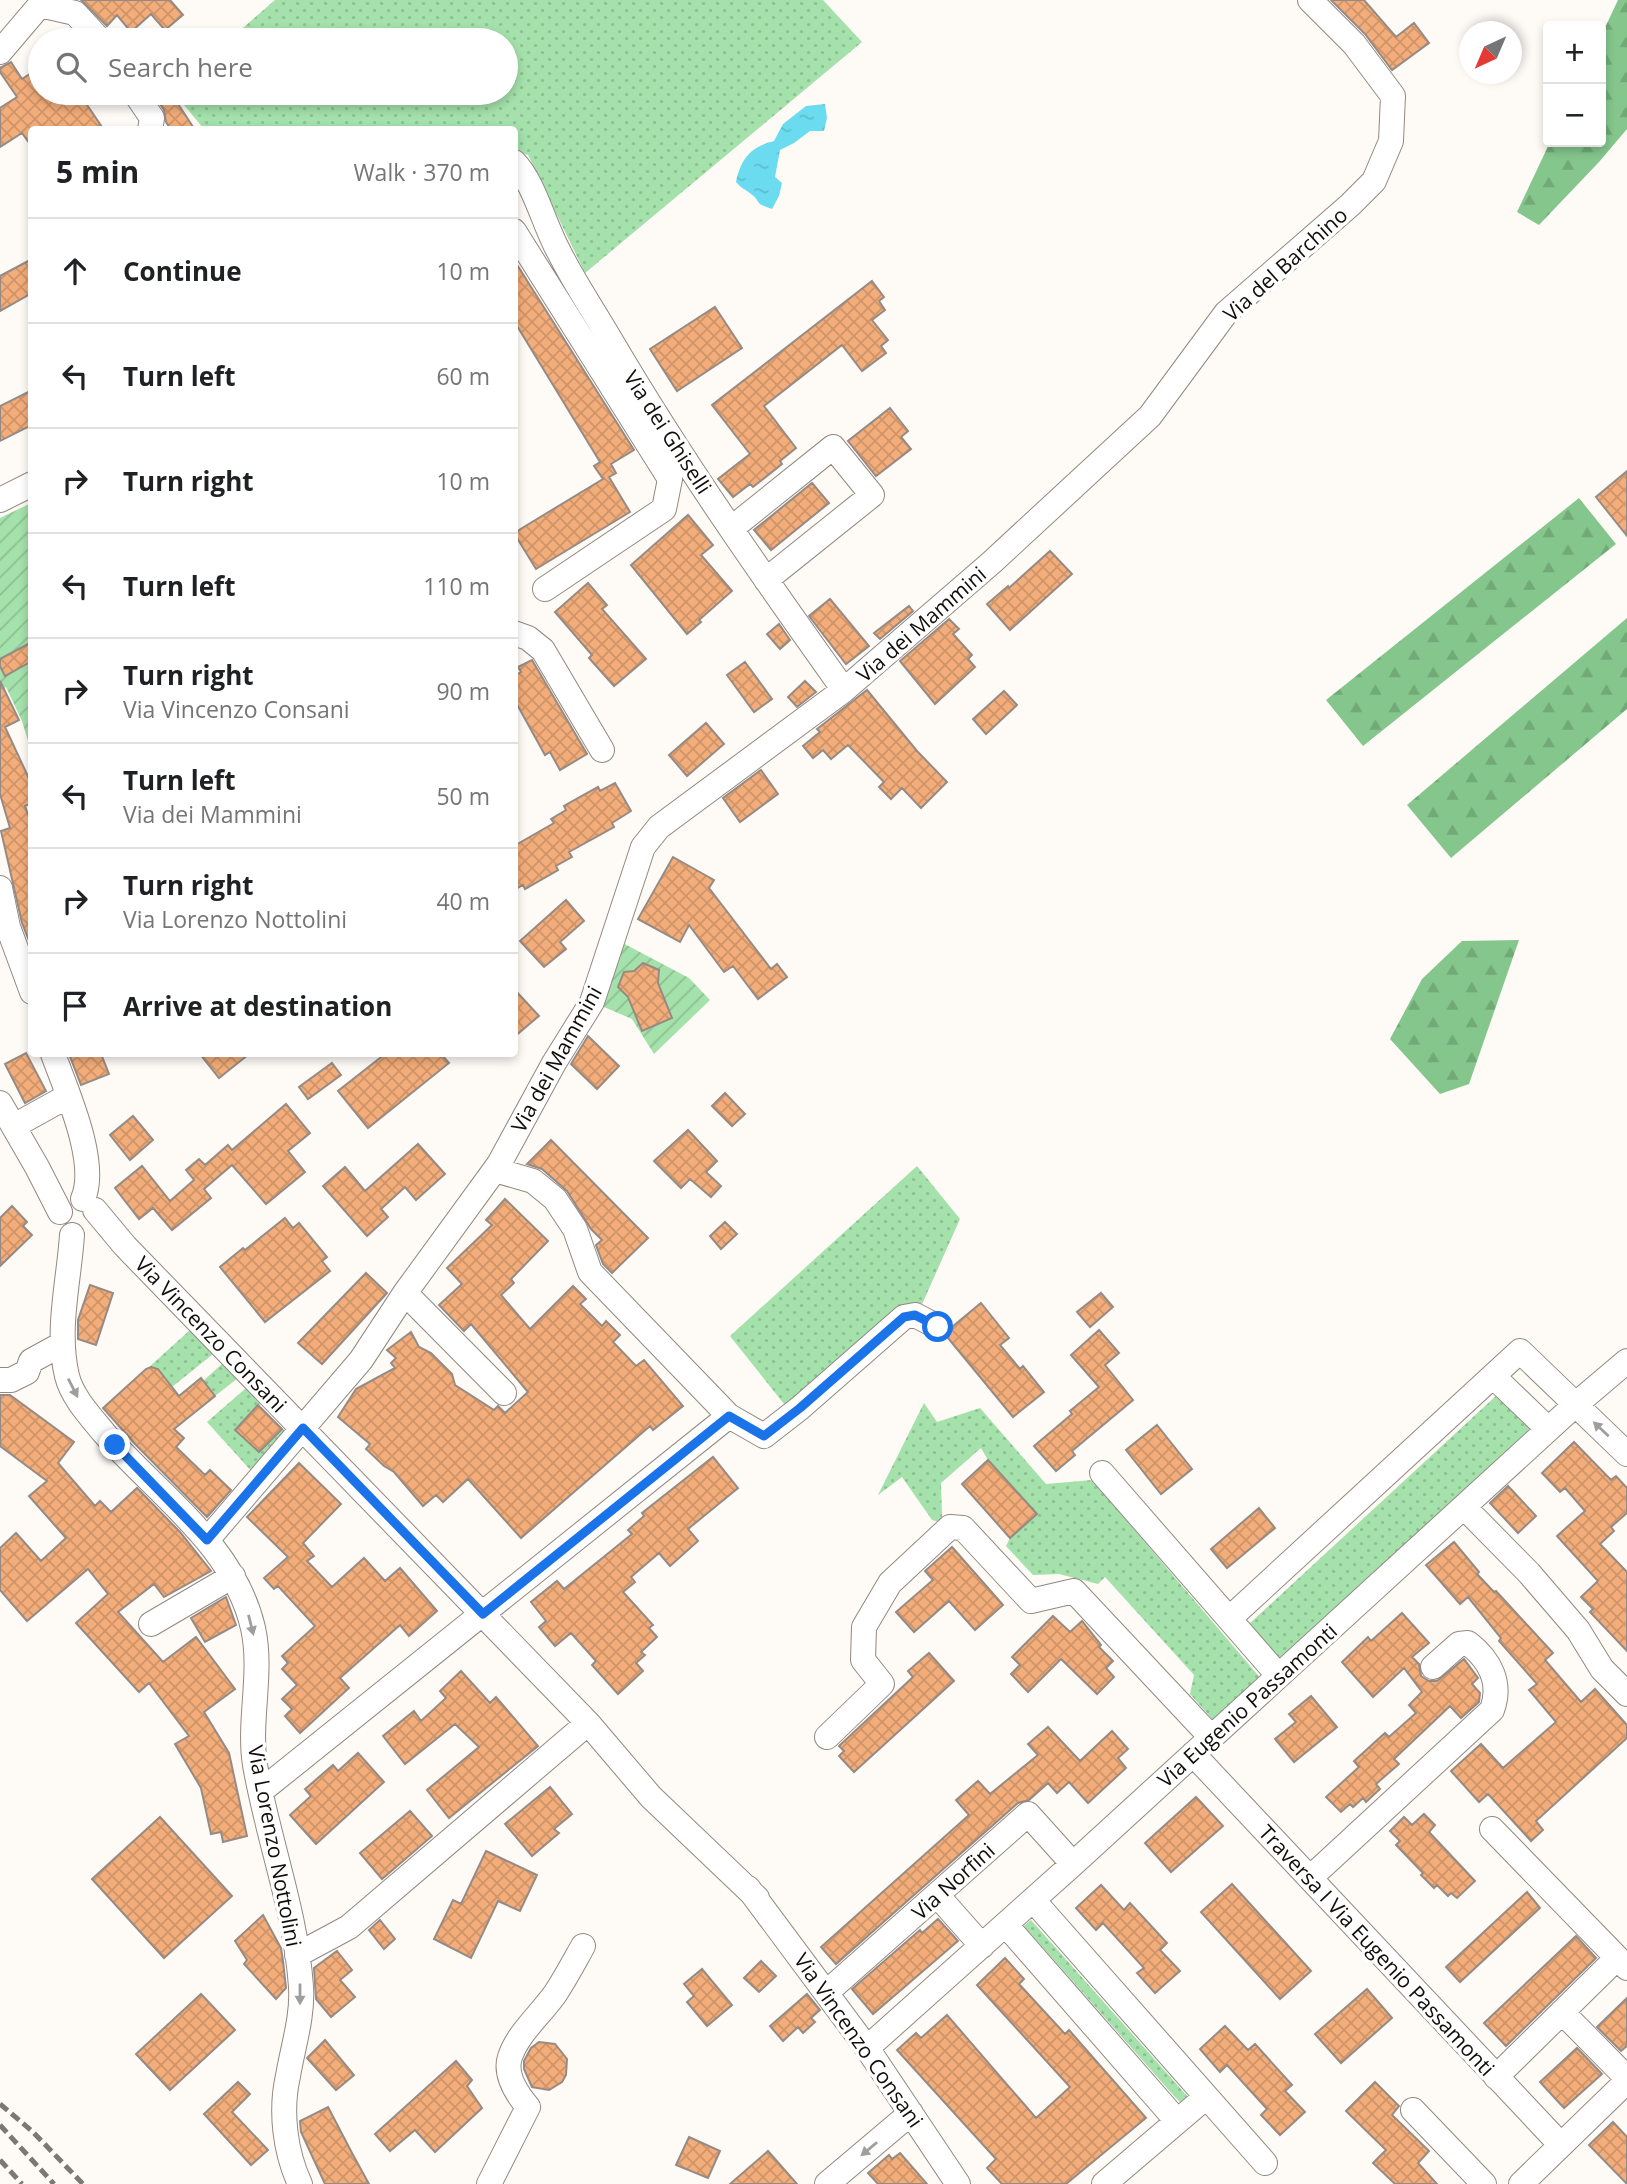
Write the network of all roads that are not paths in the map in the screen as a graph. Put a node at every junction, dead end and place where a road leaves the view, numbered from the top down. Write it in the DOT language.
graph roads {
  1 [pos="1310,0"];
  2 [pos="40,2"];
  3 [pos="89,28"];
  4 [pos="0,52"];
  5 [pos="143,105"];
  6 [pos="151,126"];
  7 [pos="518,167"];
  8 [pos="518,238"];
  9 [pos="28,486"];
  10 [pos="0,500"];
  11 [pos="732,528"];
  12 [pos="991,564"];
  13 [pos="766,580"];
  14 [pos="545,589"];
  15 [pos="518,634"];
  16 [pos="844,690"];
  17 [pos="602,750"];
  18 [pos="0,888"];
  19 [pos="4,929"];
  20 [pos="28,983"];
  21 [pos="54,1057"];
  22 [pos="68,1096"];
  23 [pos="0,1103"];
  24 [pos="14,1126"];
  25 [pos="495,1170"];
  26 [pos="77,1205"];
  27 [pos="79,1234"];
  28 [pos="125,1246"];
  29 [pos="405,1293"];
  30 [pos="938,1327"];
  31 [pos="62,1344"];
  32 [pos="1627,1361"];
  33 [pos="1493,1376"];
  34 [pos="0,1380"];
  35 [pos="504,1393"];
  36 [pos="1575,1405"];
  37 [pos="729,1416"];
  38 [pos="303,1428"];
  39 [pos="1548,1429"];
  40 [pos="1627,1454"];
  41 [pos="1102,1473"];
  42 [pos="1464,1507"];
  43 [pos="207,1540"];
  44 [pos="233,1576"];
  45 [pos="483,1614"];
  46 [pos="1230,1618"];
  47 [pos="151,1624"];
  48 [pos="1433,1667"];
  49 [pos="1278,1675"];
  50 [pos="1627,1694"];
  51 [pos="588,1723"];
  52 [pos="827,1737"];
  53 [pos="1202,1745"];
  54 [pos="261,1791"];
  55 [pos="1492,1829"];
  56 [pos="1073,1864"];
  57 [pos="1310,1878"];
  58 [pos="937,1895"];
  59 [pos="1033,1900"];
  60 [pos="1006,1924"];
  61 [pos="583,1946"];
  62 [pos="982,1946"];
  63 [pos="298,1955"];
  64 [pos="1622,1963"];
  65 [pos="827,1992"];
  66 [pos="1562,2012"];
  67 [pos="867,2048"];
  68 [pos="1496,2077"];
  69 [pos="1627,2080"];
  70 [pos="1206,2097"];
  71 [pos="1413,2110"];
  72 [pos="911,2113"];
  73 [pos="1177,2121"];
  74 [pos="1561,2145"];
  75 [pos="1265,2163"];
  76 [pos="300,2184"];
  77 [pos="489,2184"];
  78 [pos="827,2184"];
  79 [pos="958,2184"];
  80 [pos="1104,2184"];
  81 [pos="1484,2184"];
  82 [pos="1521,2184"];
  1 -- 12 [label="street, Via del Barchino"];
  2 -- 3 [label="street"];
  2 -- 4 [label="street"];
  5 -- 6 [label="street"];
  7 -- 11 [label="street, Via dei Ghiselli"];
  8 -- 14 [label="street"];
  9 -- 10 [label="street"];
  11 -- 13 [label="street, Via dei Ghiselli"];
  11 -- 13 [label="street"];
  12 -- 16 [label="street, Via dei Mammini"];
  13 -- 16 [label="street, Via dei Ghiselli"];
  15 -- 17 [label="street"];
  16 -- 25 [label="street, Via dei Mammini"];
  18 -- 19 [label="street"];
  19 -- 20 [label="street"];
  21 -- 22 [label="street"];
  22 -- 24 [label="street"];
  22 -- 26 [label="street"];
  23 -- 24 [label="street"];
  24 -- 26 [label="street"];
  25 -- 29 [label="street, Via dei Mammini"];
  25 -- 37 [label="street"];
  26 -- 27 [label="street"];
  26 -- 27 [label="street, Via Lorenzo Nottolini"];
  26 -- 28 [label="street, Via Vincenzo Consani"];
  27 -- 28 [label="street, Via Vincenzo Consani"];
  27 -- 31 [label="street, Via Lorenzo Nottolini"];
  28 -- 38 [label="street, Via Vincenzo Consani"];
  29 -- 35 [label="street"];
  29 -- 38 [label="street, Via dei Mammini"];
  30 -- 37 [label="street"];
  31 -- 34 [label="street"];
  31 -- 43 [label="street, Via Lorenzo Nottolini, one-way"];
  32 -- 36 [label="street, Via Eugenio Passamonti"];
  33 -- 36 [label="street"];
  33 -- 39 [label="street"];
  33 -- 46 [label="street"];
  36 -- 39 [label="street, Via Eugenio Passamonti"];
  40 -- 36 [label="street, one-way"];
  37 -- 45 [label="street"];
  38 -- 43 [label="street, Via dei Mammini"];
  38 -- 45 [label="street, Via Vincenzo Consani"];
  39 -- 42 [label="street, Via Eugenio Passamonti"];
  41 -- 46 [label="street"];
  42 -- 49 [label="street, Via Eugenio Passamonti"];
  42 -- 50 [label="street"];
  43 -- 44 [label="street, Via Lorenzo Nottolini"];
  44 -- 47 [label="street"];
  44 -- 54 [label="street, Via Lorenzo Nottolini, one-way"];
  45 -- 51 [label="street, Via Vincenzo Consani"];
  45 -- 54 [label="street"];
  46 -- 49 [label="street"];
  48 -- 57 [label="street"];
  49 -- 53 [label="street, Via Eugenio Passamonti"];
  51 -- 63 [label="street"];
  51 -- 65 [label="street, Via Vincenzo Consani"];
  52 -- 53 [label="street, Traversa I Via Eugenio Passamonti"];
  53 -- 56 [label="street, Via Eugenio Passamonti"];
  53 -- 57 [label="street, Traversa I Via Eugenio Passamonti"];
  54 -- 63 [label="street, Via Lorenzo Nottolini"];
  55 -- 64 [label="street"];
  56 -- 58 [label="street, Via Norfini"];
  56 -- 59 [label="street, Via Eugenio Passamonti"];
  57 -- 68 [label="street, Traversa I Via Eugenio Passamonti"];
  58 -- 62 [label="street"];
  58 -- 65 [label="street, Via Norfini"];
  59 -- 60 [label="street, Via Eugenio Passamonti"];
  59 -- 70 [label="street"];
  60 -- 62 [label="street, Via Eugenio Passamonti"];
  60 -- 73 [label="street"];
  61 -- 77 [label="street"];
  62 -- 67 [label="street, Via Eugenio Passamonti"];
  63 -- 76 [label="street, Via Lorenzo Nottolini, one-way"];
  64 -- 66 [label="street"];
  65 -- 67 [label="street, Via Vincenzo Consani"];
  66 -- 68 [label="street"];
  66 -- 69 [label="street"];
  67 -- 72 [label="street, Via Vincenzo Consani"];
  68 -- 74 [label="street, Traversa I Via Eugenio Passamonti"];
  69 -- 74 [label="street"];
  70 -- 73 [label="street"];
  70 -- 75 [label="street"];
  71 -- 81 [label="street"];
  72 -- 78 [label="street, one-way"];
  72 -- 79 [label="street, Via Vincenzo Consani"];
  73 -- 80 [label="street"];
  74 -- 82 [label="street"];
}
